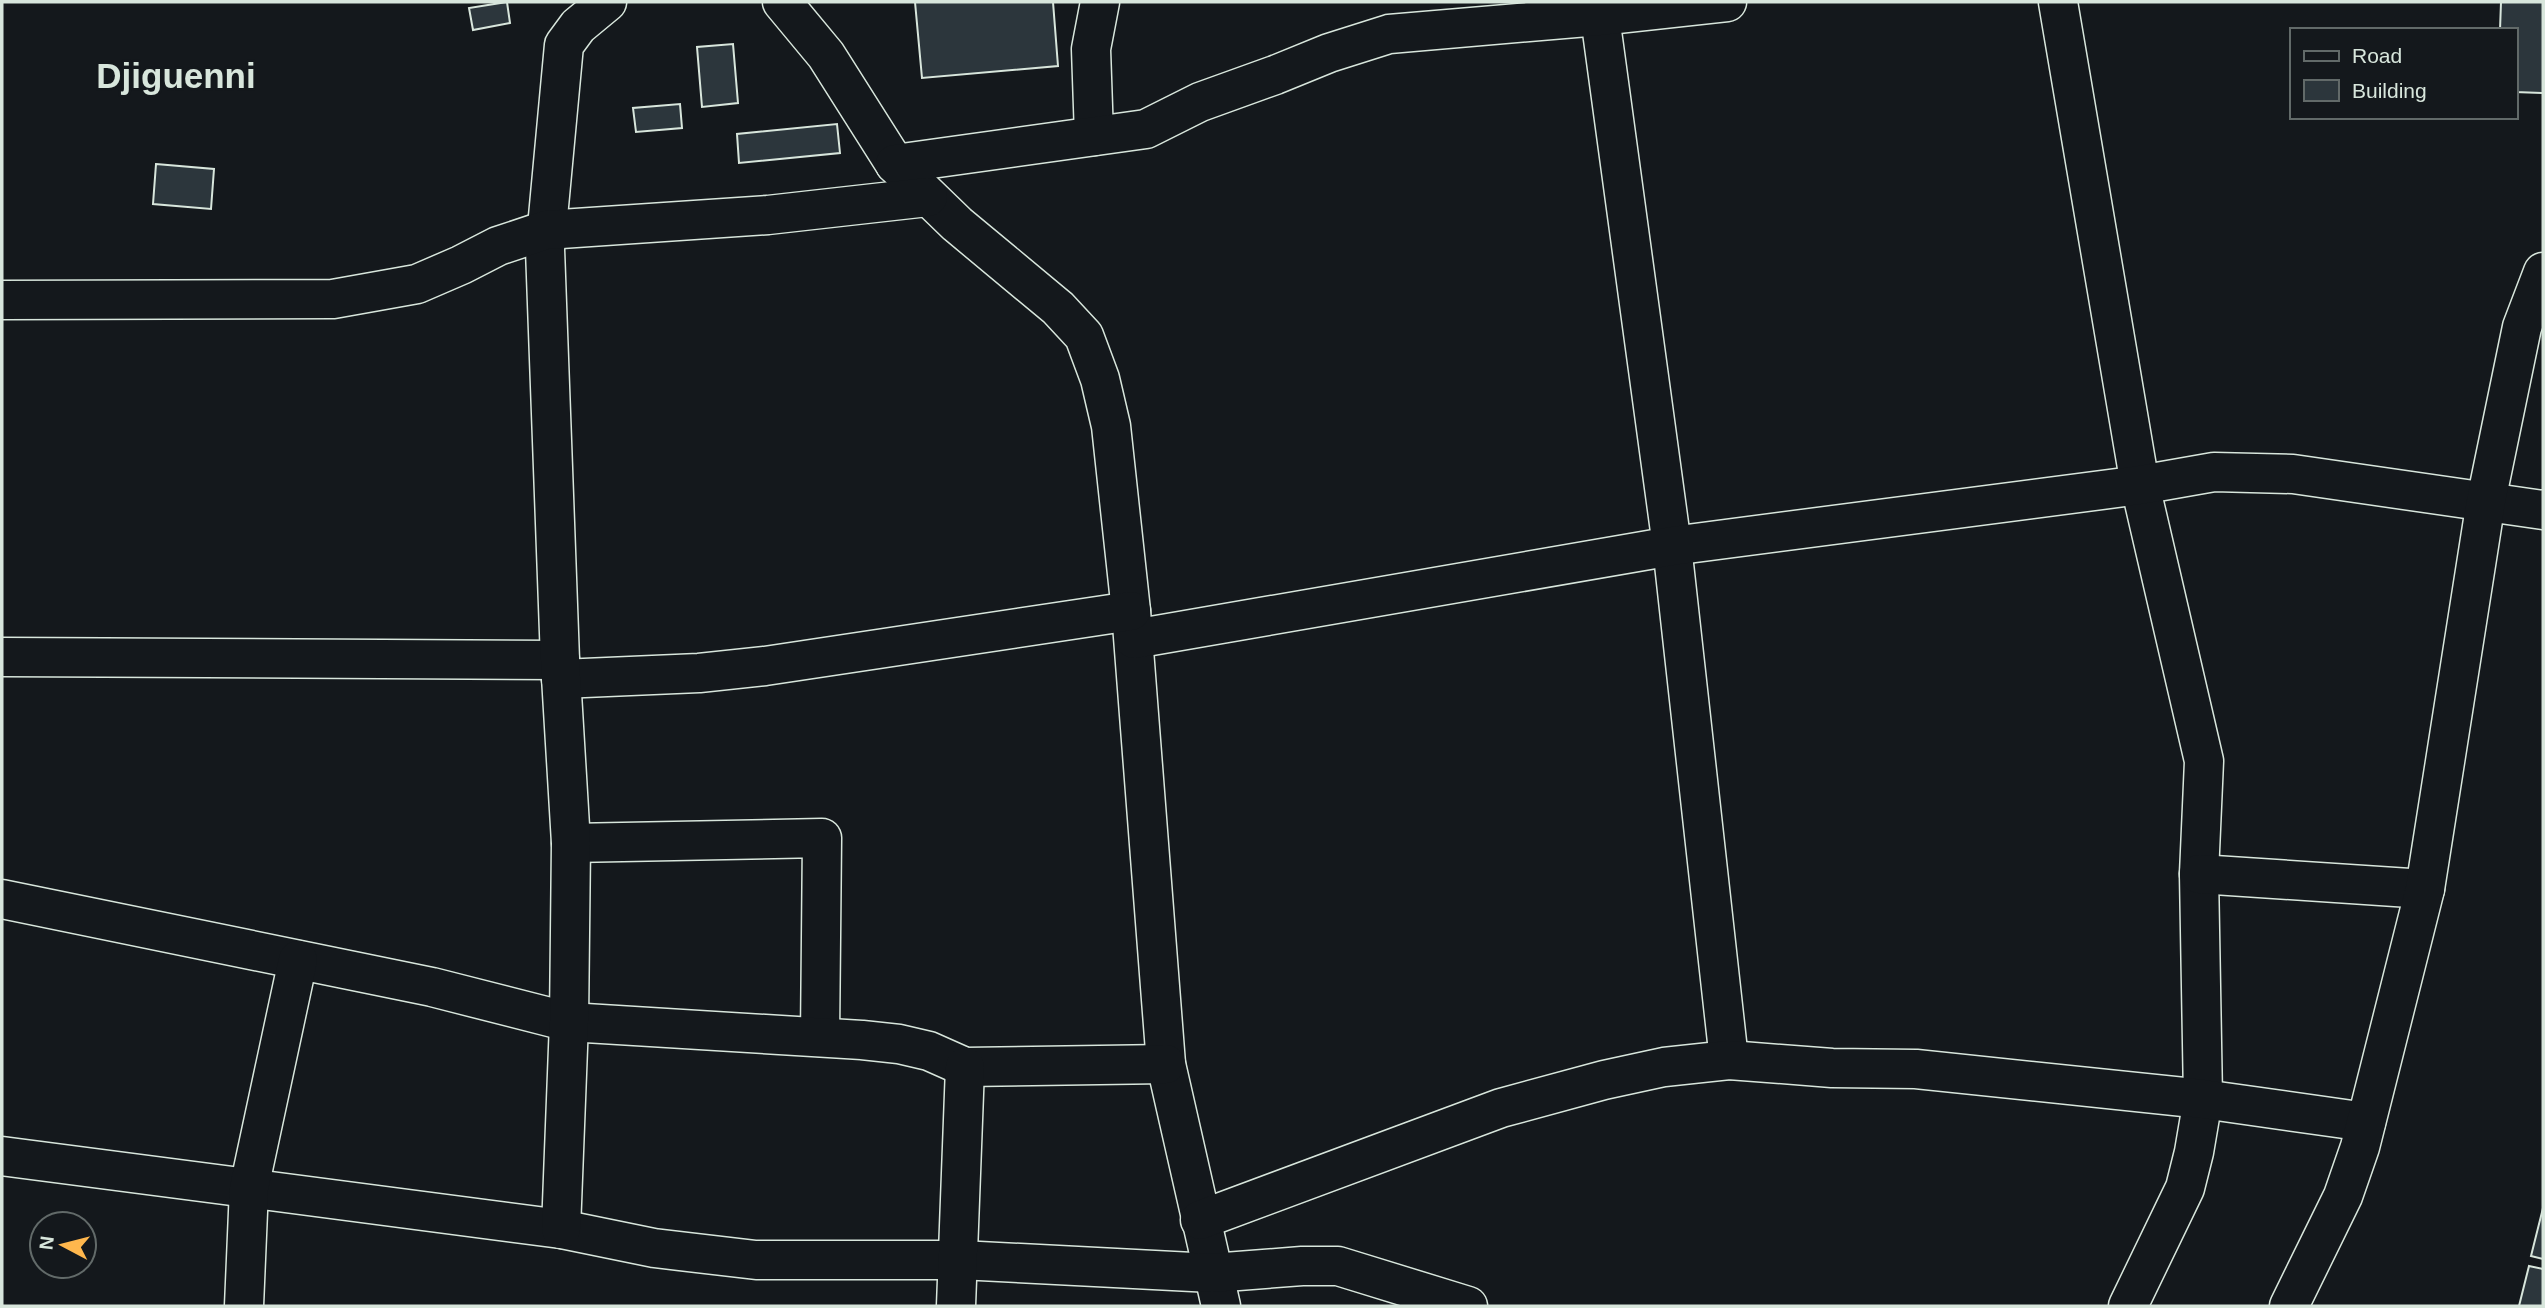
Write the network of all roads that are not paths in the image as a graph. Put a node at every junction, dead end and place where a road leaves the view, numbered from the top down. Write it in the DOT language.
graph roads {
  1 [pos="607,2"];
  2 [pos="782,2"];
  3 [pos="1100,2"];
  4 [pos="1727,2"];
  5 [pos="2058,2"];
  6 [pos="1598,9"];
  7 [pos="1094,136"];
  8 [pos="895,163"];
  9 [pos="929,197"];
  10 [pos="546,230"];
  11 [pos="2543,272"];
  12 [pos="2,300"];
  13 [pos="2140,485"];
  14 [pos="2486,501"];
  15 [pos="2543,510"];
  16 [pos="1672,546"];
  17 [pos="1133,625"];
  18 [pos="2,657"];
  19 [pos="560,669"];
  20 [pos="571,844"];
  21 [pos="2199,874"];
  22 [pos="2424,888"];
  23 [pos="2,899"];
  24 [pos="298,960"];
  25 [pos="569,1022"];
  26 [pos="820,1037"];
  27 [pos="1729,1060"];
  28 [pos="1166,1064"];
  29 [pos="965,1067"];
  30 [pos="2203,1099"];
  31 [pos="2366,1122"];
  32 [pos="2,1156"];
  33 [pos="249,1188"];
  34 [pos="1200,1220"];
  35 [pos="561,1229"];
  36 [pos="960,1260"];
  37 [pos="1216,1289"];
  38 [pos="244,1306"];
  39 [pos="956,1306"];
  40 [pos="1468,1306"];
  41 [pos="2128,1306"];
  42 [pos="2289,1306"];
  1 -- 10 [label="street"];
  2 -- 8 [label="street"];
  3 -- 7 [label="street"];
  4 -- 6 [label="street"];
  5 -- 13 [label="street"];
  6 -- 7 [label="street"];
  6 -- 16 [label="street"];
  7 -- 8 [label="street"];
  8 -- 9 [label="street"];
  9 -- 10 [label="street"];
  9 -- 17 [label="street"];
  10 -- 12 [label="street"];
  10 -- 19 [label="street"];
  11 -- 14 [label="street"];
  13 -- 14 [label="street"];
  13 -- 16 [label="street"];
  13 -- 21 [label="street"];
  14 -- 15 [label="street"];
  14 -- 22 [label="street"];
  16 -- 17 [label="street"];
  16 -- 27 [label="street"];
  17 -- 19 [label="street"];
  17 -- 28 [label="street"];
  18 -- 19 [label="street"];
  19 -- 20 [label="street"];
  20 -- 25 [label="street"];
  20 -- 26 [label="street"];
  21 -- 22 [label="street"];
  21 -- 30 [label="street"];
  22 -- 31 [label="street"];
  23 -- 24 [label="street"];
  24 -- 25 [label="street"];
  24 -- 33 [label="street"];
  25 -- 26 [label="street"];
  25 -- 35 [label="street"];
  26 -- 29 [label="street"];
  27 -- 30 [label="street"];
  27 -- 34 [label="street"];
  28 -- 29 [label="street"];
  28 -- 34 [label="street"];
  29 -- 36 [label="street"];
  30 -- 31 [label="street"];
  30 -- 41 [label="street"];
  31 -- 42 [label="street"];
  32 -- 33 [label="street"];
  33 -- 35 [label="street"];
  33 -- 38 [label="street"];
  34 -- 37 [label="street"];
  35 -- 36 [label="street"];
  36 -- 37 [label="street"];
  36 -- 39 [label="street"];
  37 -- 40 [label="street"];
}
